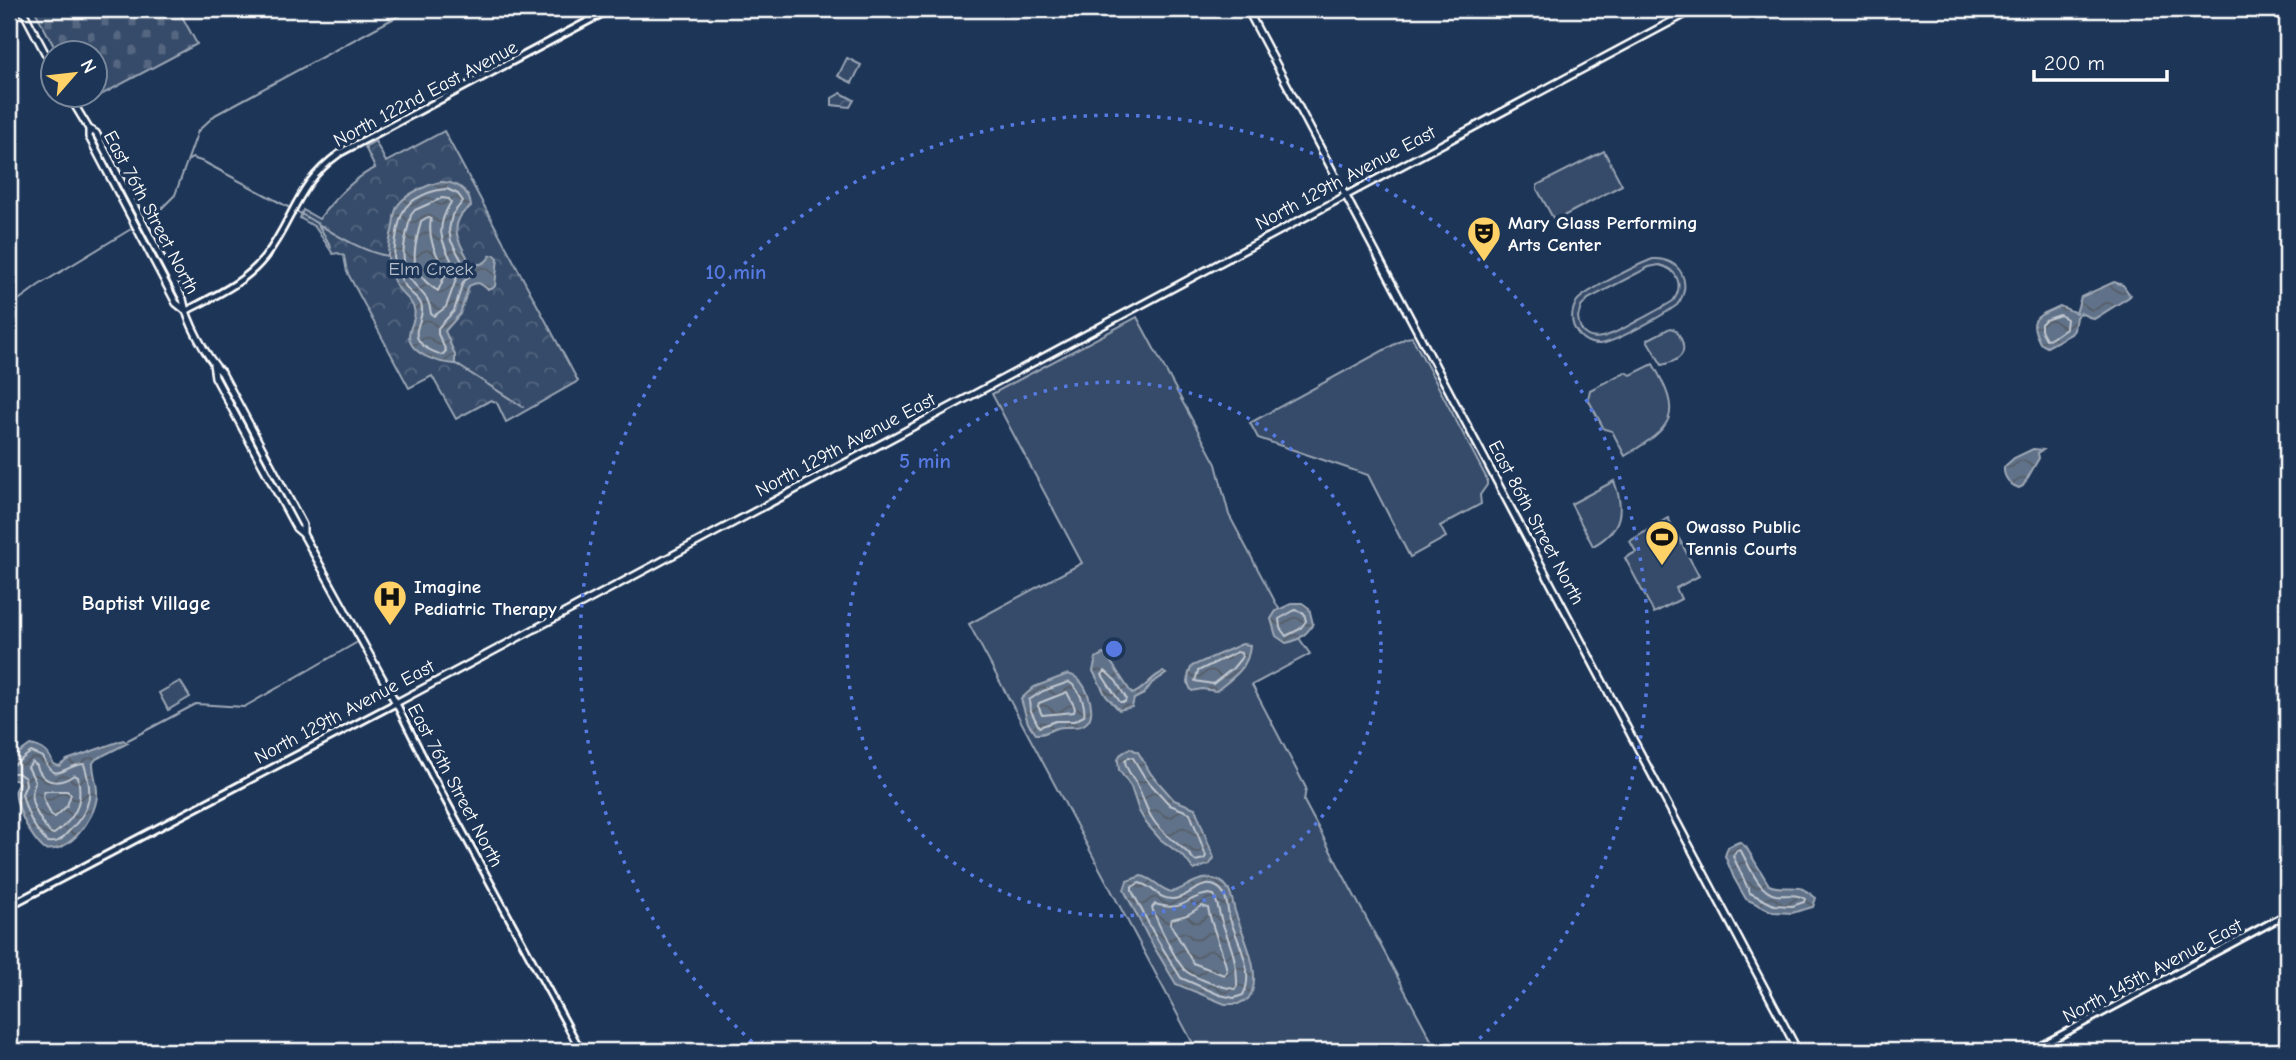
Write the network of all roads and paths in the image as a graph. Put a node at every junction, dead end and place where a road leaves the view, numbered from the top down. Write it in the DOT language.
graph roads {
  1 [pos="22,9"];
  2 [pos="611,9"];
  3 [pos="1247,9"];
  4 [pos="1695,9"];
  5 [pos="38,39"];
  6 [pos="76,108"];
  7 [pos="1345,194"];
  8 [pos="186,311"];
  9 [pos="396,703"];
  10 [pos="9,906"];
  11 [pos="2287,914"];
  12 [pos="581,1051"];
  13 [pos="1798,1051"];
  14 [pos="2031,1051"];
  1 -- 5 [label="main road"];
  2 -- 8 [label="street, North 122nd East Avenue"];
  3 -- 7 [label="main road, East 86th Street North"];
  4 -- 7 [label="main road, North 129th Avenue East"];
  6 -- 8 [label="main road, East 76th Street North"];
  7 -- 9 [label="main road, North 129th Avenue East"];
  7 -- 13 [label="main road, East 86th Street North"];
  8 -- 9 [label="main road, East 76th Street North"];
  9 -- 10 [label="street, North 129th Avenue East"];
  9 -- 12 [label="street, East 76th Street North"];
  11 -- 14 [label="street, North 145th Avenue East"];
}
